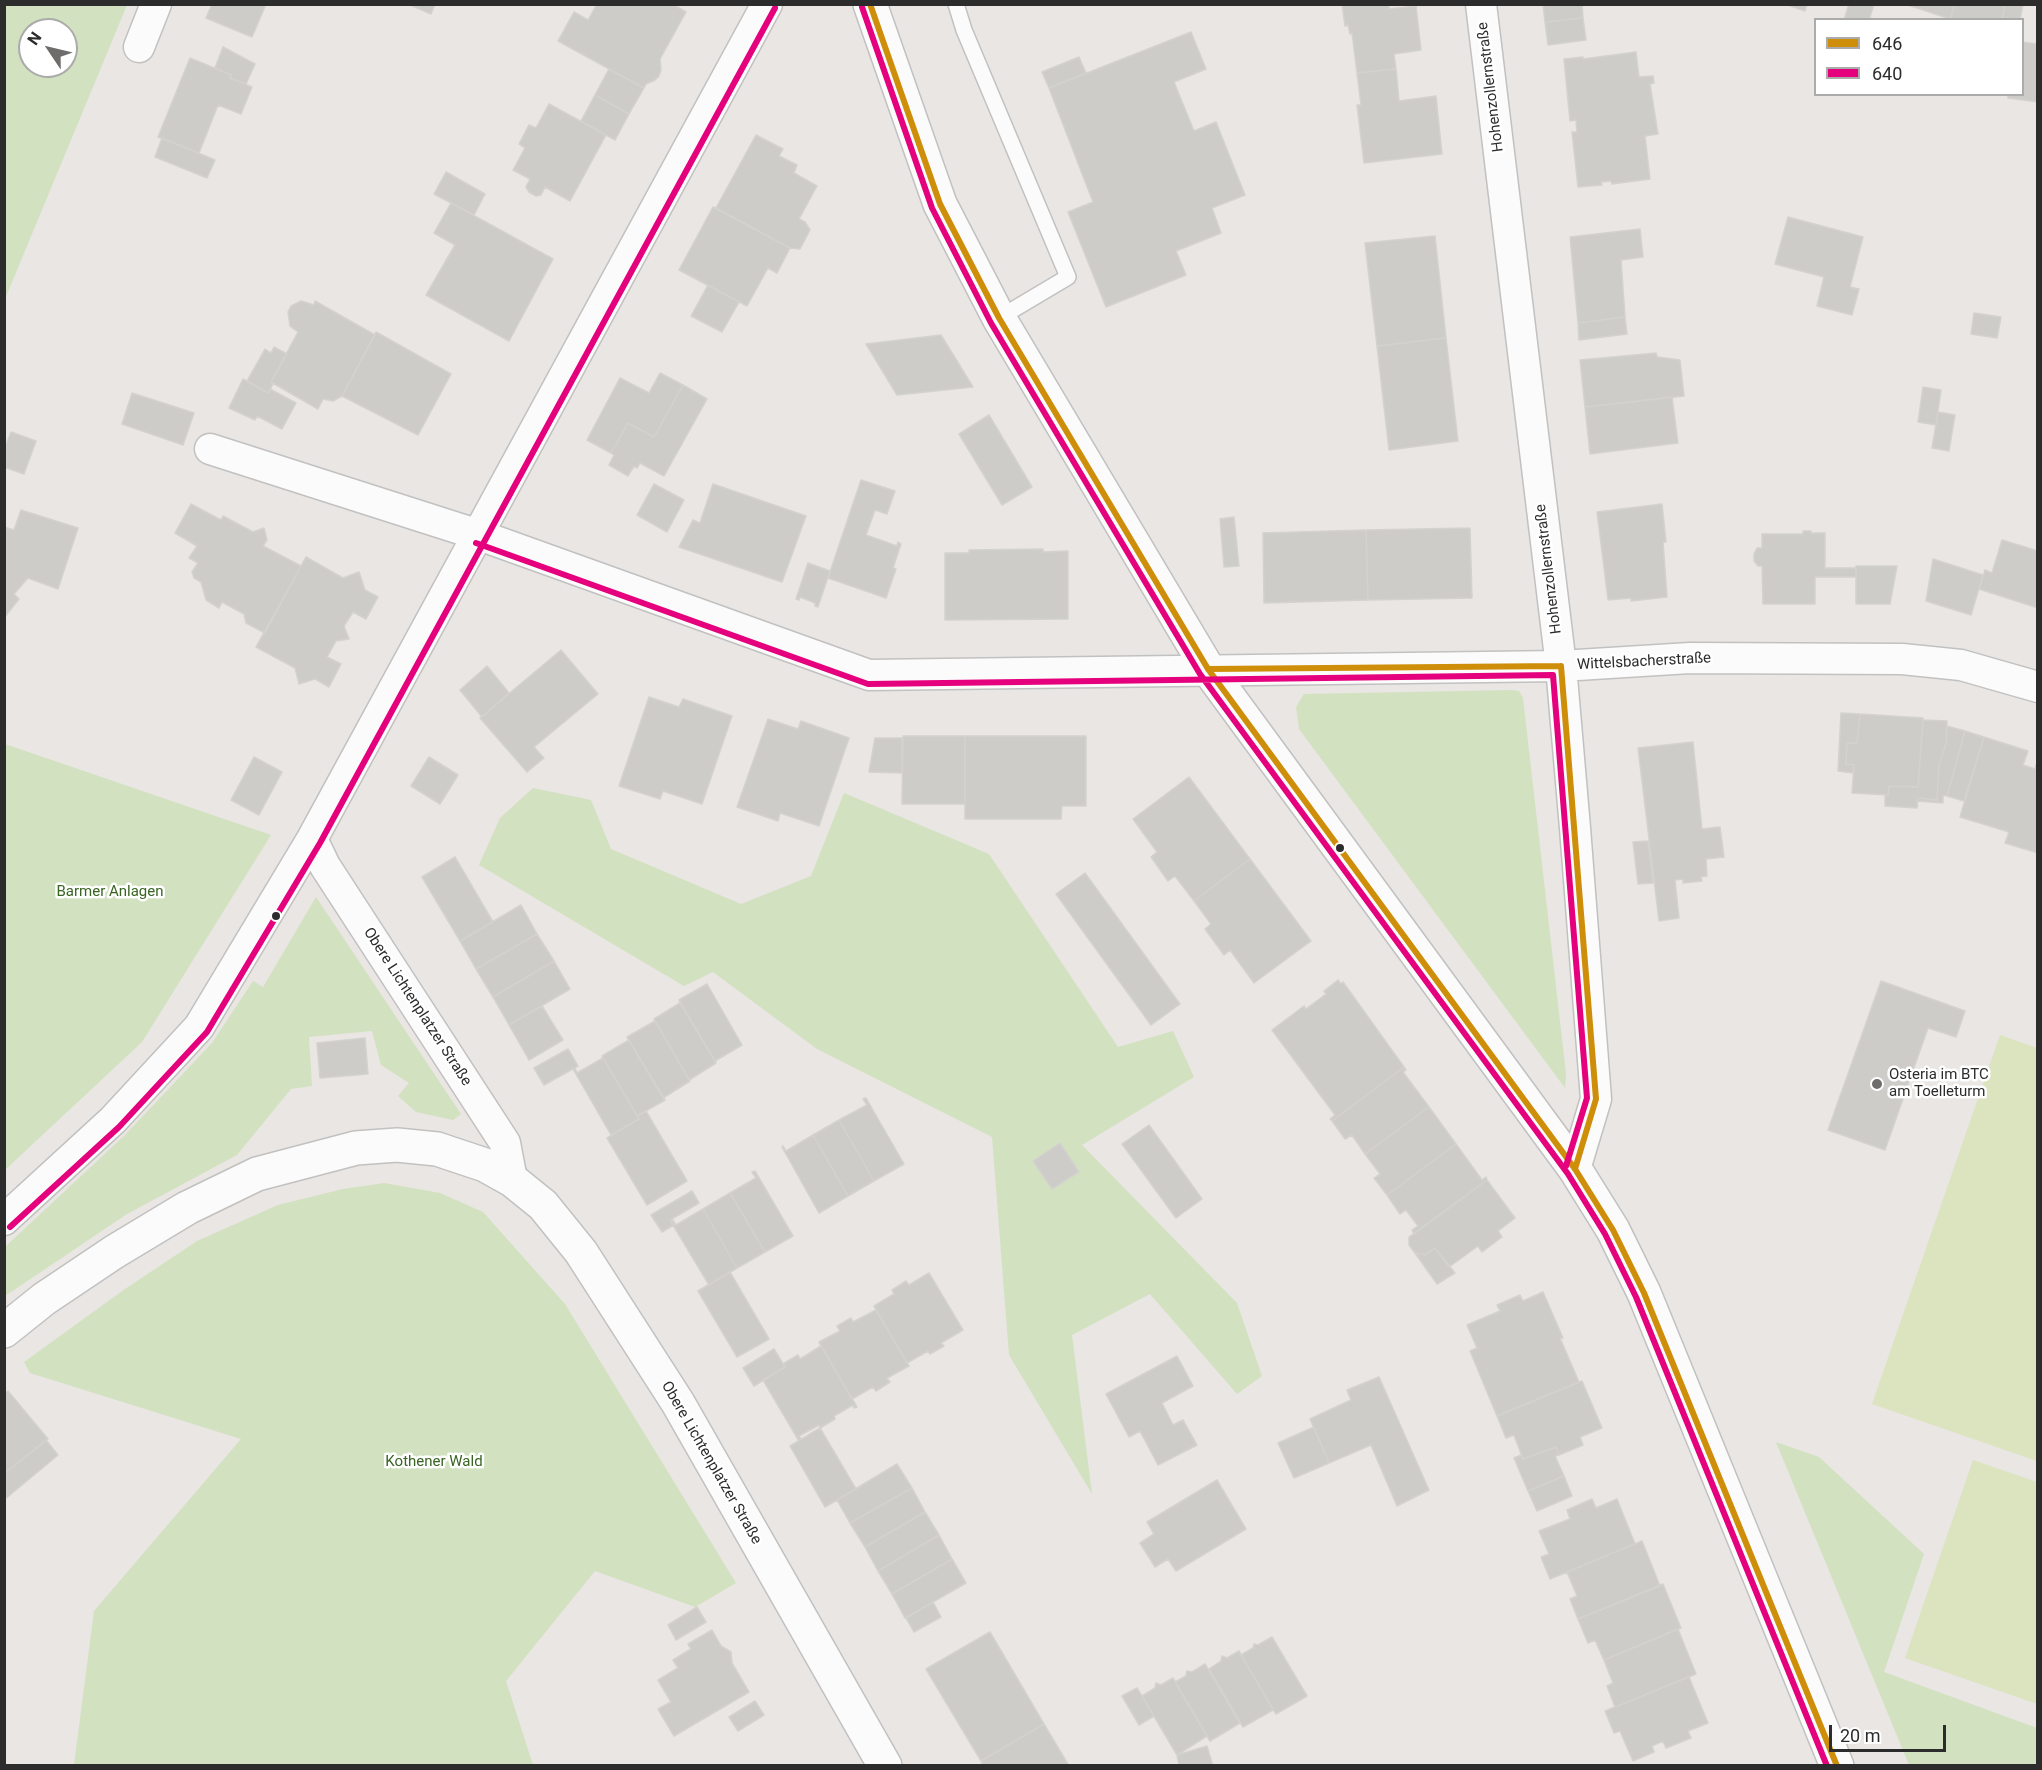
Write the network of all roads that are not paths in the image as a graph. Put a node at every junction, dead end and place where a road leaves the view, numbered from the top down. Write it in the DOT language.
graph roads {
  1 [pos="156,4"];
  2 [pos="767,4"];
  3 [pos="870,4"];
  4 [pos="956,4"];
  5 [pos="1482,4"];
  6 [pos="139,47"];
  7 [pos="999,318"];
  8 [pos="210,449"];
  9 [pos="479,535"];
  10 [pos="1561,666"];
  11 [pos="1208,669"];
  12 [pos="2037,687"];
  13 [pos="312,839"];
  14 [pos="1575,1169"];
  15 [pos="512,1180"];
  16 [pos="4,1220"];
  17 [pos="4,1331"];
  18 [pos="885,1766"];
  19 [pos="1837,1766"];
  1 -- 6 [label="street"];
  2 -- 9 [label="street"];
  3 -- 7 [label="street"];
  4 -- 7 [label="lane"];
  5 -- 10 [label="street, Hohenzollernstraße"];
  7 -- 11 [label="street"];
  8 -- 9 [label="street, Wittelsbacherstraße"];
  9 -- 11 [label="street, Wittelsbacherstraße"];
  9 -- 13 [label="street"];
  10 -- 11 [label="street, Wittelsbacherstraße"];
  10 -- 12 [label="street, Wittelsbacherstraße"];
  10 -- 14 [label="street, Hohenzollernstraße"];
  11 -- 14 [label="street"];
  13 -- 15 [label="street, Obere Lichtenplatzer Straße"];
  13 -- 16 [label="street"];
  14 -- 19 [label="street"];
  15 -- 17 [label="street, Obere Lichtenplatzer Straße"];
  15 -- 18 [label="street, Obere Lichtenplatzer Straße"];
}
